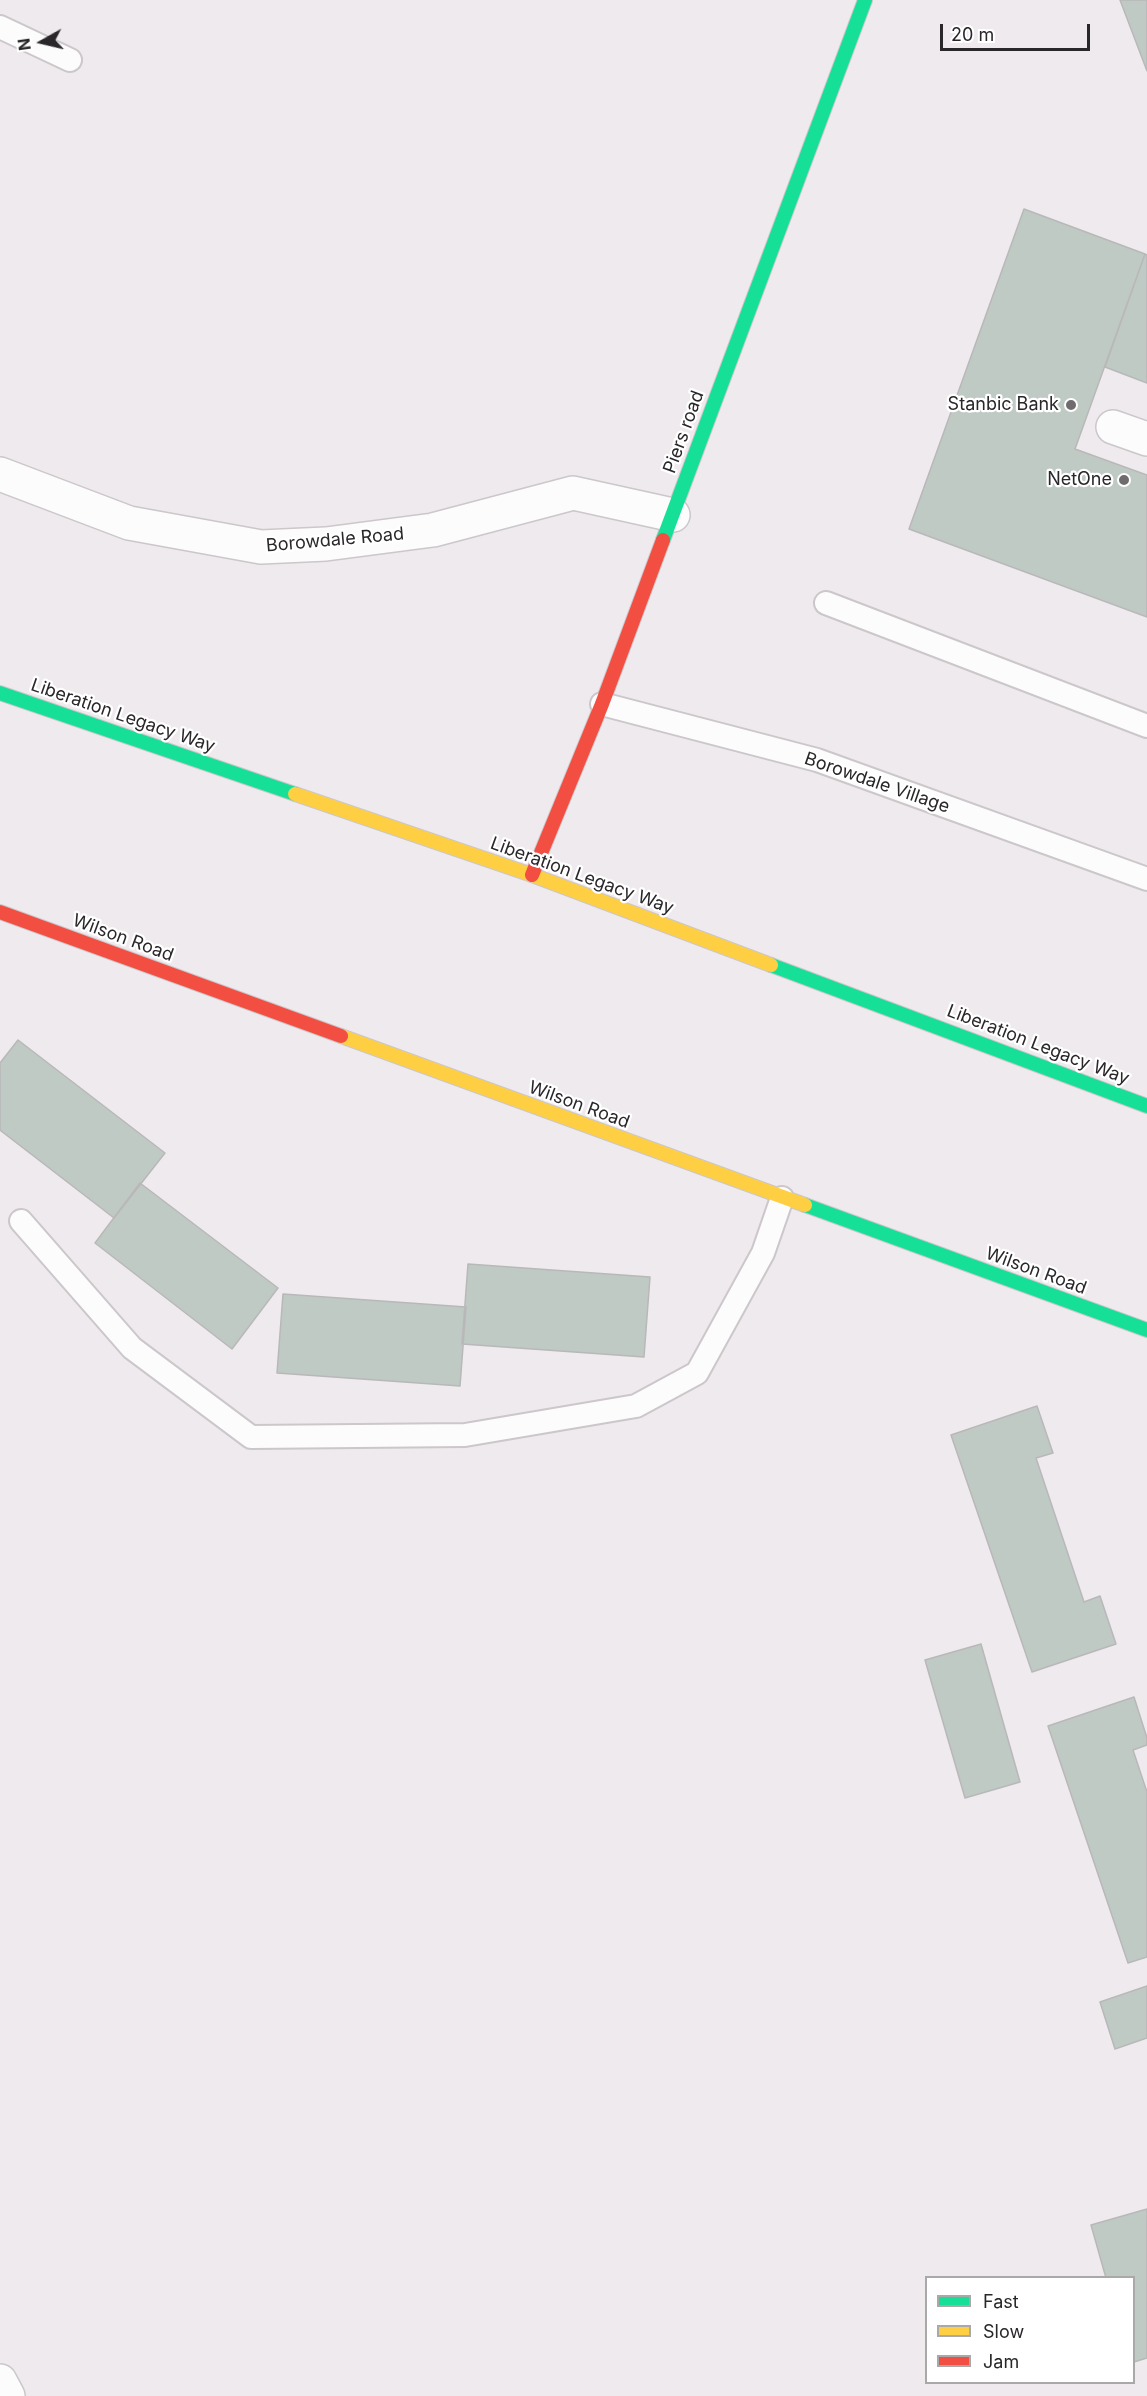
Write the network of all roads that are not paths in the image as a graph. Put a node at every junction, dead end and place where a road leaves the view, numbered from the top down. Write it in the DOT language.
graph roads {
  1 [pos="865,0"];
  2 [pos="0,27"];
  3 [pos="70,60"];
  4 [pos="1113,427"];
  5 [pos="1147,439"];
  6 [pos="0,474"];
  7 [pos="673,515"];
  8 [pos="826,603"];
  9 [pos="0,693"];
  10 [pos="602,704"];
  11 [pos="1147,726"];
  12 [pos="532,875"];
  13 [pos="1147,879"];
  14 [pos="0,912"];
  15 [pos="1147,1106"];
  16 [pos="782,1197"];
  17 [pos="21,1221"];
  18 [pos="1147,1330"];
  19 [pos="0,2381"];
  20 [pos="8,2396"];
  1 -- 7 [label="street, Piers road"];
  2 -- 3 [label="lane"];
  4 -- 5 [label="street"];
  6 -- 7 [label="street, Borowdale Road"];
  7 -- 10 [label="street, Piers road"];
  8 -- 11 [label="lane"];
  9 -- 12 [label="street, Liberation Legacy Way"];
  10 -- 12 [label="street, Piers road"];
  10 -- 13 [label="lane, Borowdale Village"];
  12 -- 15 [label="street, Liberation Legacy Way"];
  14 -- 16 [label="street, Wilson Road"];
  16 -- 17 [label="lane"];
  16 -- 18 [label="street, Wilson Road"];
  19 -- 20 [label="street"];
}
